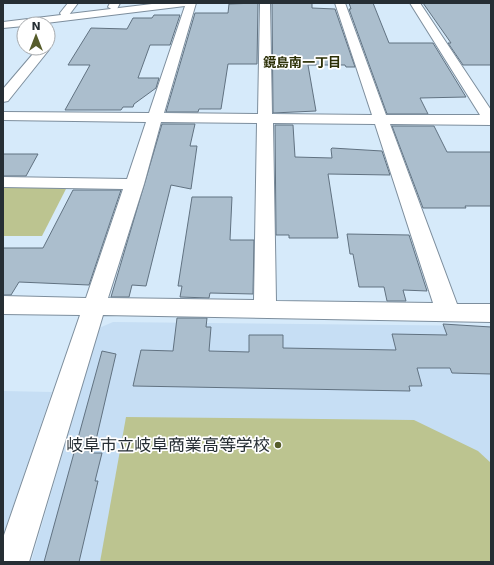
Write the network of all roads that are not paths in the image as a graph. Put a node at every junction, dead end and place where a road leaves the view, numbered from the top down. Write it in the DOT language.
graph roads {
  1 [pos="73,3"];
  2 [pos="148,3"];
  3 [pos="184,3"];
  4 [pos="191,3"];
  5 [pos="265,3"];
  6 [pos="340,3"];
  7 [pos="415,3"];
  8 [pos="114,5"];
  9 [pos="68,15"];
  10 [pos="56,19"];
  11 [pos="3,20"];
  12 [pos="16,24"];
  13 [pos="3,25"];
  14 [pos="61,27"];
  15 [pos="37,56"];
  16 [pos="3,98"];
  17 [pos="3,116"];
  18 [pos="156,118"];
  19 [pos="266,118"];
  20 [pos="380,119"];
  21 [pos="491,121"];
  22 [pos="3,182"];
  23 [pos="135,184"];
  24 [pos="3,305"];
  25 [pos="93,306"];
  26 [pos="265,309"];
  27 [pos="448,312"];
  28 [pos="491,312"];
  29 [pos="12,562"];
  1 -- 9 [label="street"];
  2 -- 8 [label="street"];
  3 -- 9 [label="street"];
  4 -- 18 [label="street"];
  5 -- 19 [label="street"];
  6 -- 20 [label="street"];
  7 -- 21 [label="street"];
  8 -- 9 [label="street"];
  9 -- 10 [label="street"];
  9 -- 11 [label="street"];
  9 -- 14 [label="street"];
  12 -- 13 [label="street"];
  15 -- 16 [label="street"];
  17 -- 18 [label="street"];
  18 -- 19 [label="street"];
  18 -- 23 [label="street"];
  19 -- 20 [label="street"];
  19 -- 26 [label="street"];
  20 -- 21 [label="street"];
  20 -- 27 [label="street"];
  22 -- 23 [label="street"];
  23 -- 25 [label="street"];
  24 -- 25 [label="street"];
  25 -- 26 [label="street"];
  25 -- 29 [label="street"];
  26 -- 27 [label="street"];
  27 -- 28 [label="street"];
}
